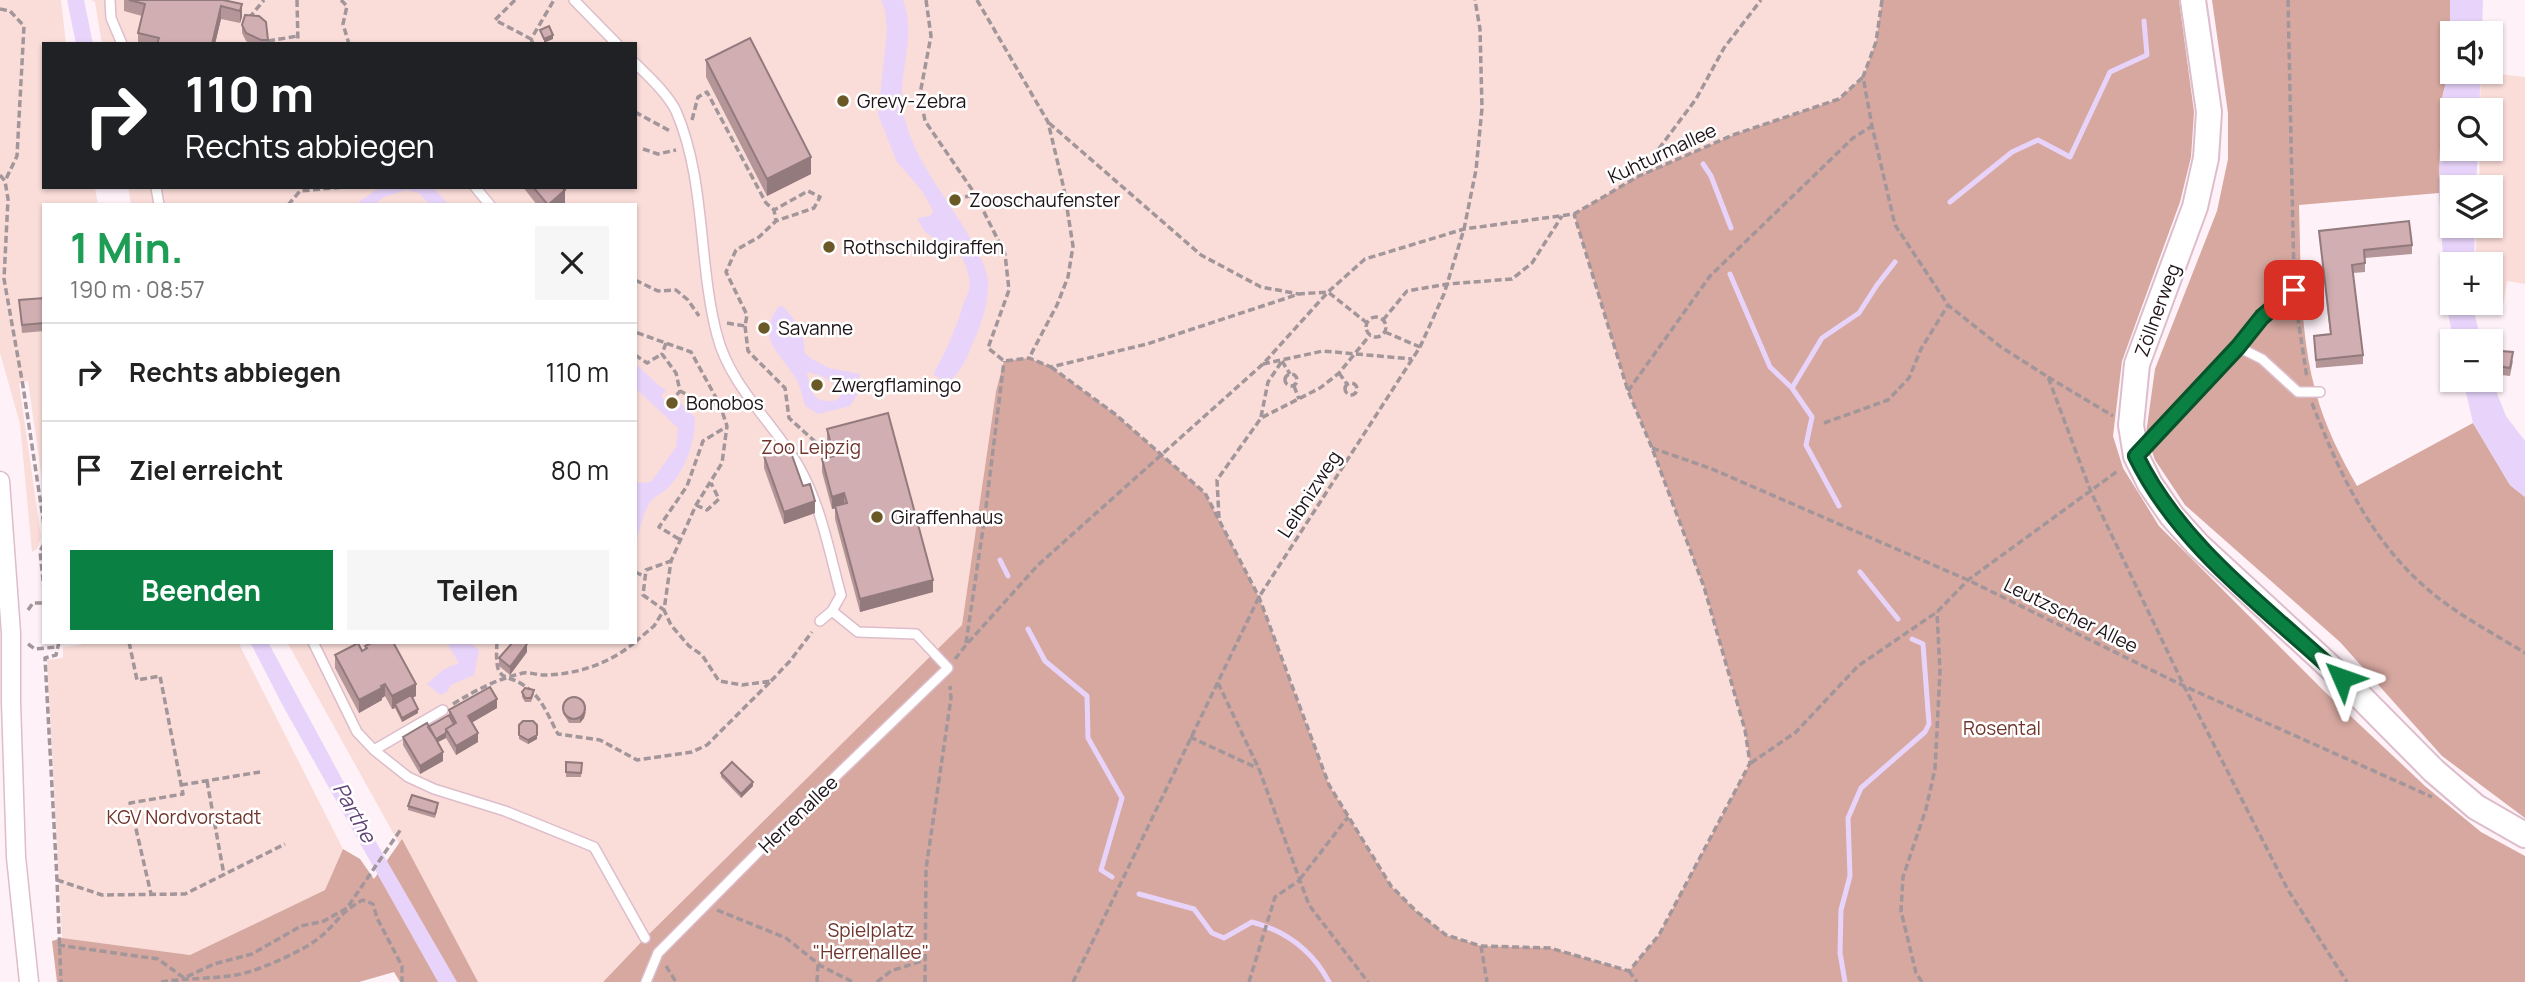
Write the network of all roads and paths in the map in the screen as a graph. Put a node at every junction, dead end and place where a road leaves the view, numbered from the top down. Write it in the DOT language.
graph roads {
  1 [pos="110,0"];
  2 [pos="264,0"];
  3 [pos="297,0"];
  4 [pos="341,0"];
  5 [pos="515,0"];
  6 [pos="554,0"];
  7 [pos="574,0"];
  8 [pos="926,0"];
  9 [pos="976,0"];
  10 [pos="1475,0"];
  11 [pos="1761,0"];
  12 [pos="1882,0"];
  13 [pos="2193,0"];
  14 [pos="2288,0"];
  15 [pos="0,9"];
  16 [pos="248,23"];
  17 [pos="298,36"];
  18 [pos="268,41"];
  19 [pos="532,41"];
  20 [pos="121,42"];
  21 [pos="298,42"];
  22 [pos="348,42"];
  23 [pos="615,42"];
  24 [pos="637,64"];
  25 [pos="1863,77"];
  26 [pos="637,113"];
  27 [pos="1048,121"];
  28 [pos="1872,126"];
  29 [pos="685,140"];
  30 [pos="643,149"];
  31 [pos="0,175"];
  32 [pos="1639,176"];
  33 [pos="5,181"];
  34 [pos="322,189"];
  35 [pos="477,189"];
  36 [pos="975,194"];
  37 [pos="955,200"];
  38 [pos="290,203"];
  39 [pos="488,203"];
  40 [pos="774,210"];
  41 [pos="1574,214"];
  42 [pos="1562,216"];
  43 [pos="776,221"];
  44 [pos="1464,229"];
  45 [pos="637,281"];
  46 [pos="1447,284"];
  47 [pos="2294,290"];
  48 [pos="1328,292"];
  49 [pos="1299,294"];
  50 [pos="1948,305"];
  51 [pos="714,320"];
  52 [pos="1383,320"];
  53 [pos="1367,323"];
  54 [pos="745,326"];
  55 [pos="1385,332"];
  56 [pos="637,333"];
  57 [pos="1370,335"];
  58 [pos="667,343"];
  59 [pos="1420,347"];
  60 [pos="2238,347"];
  61 [pos="1354,353"];
  62 [pos="662,354"];
  63 [pos="637,356"];
  64 [pos="1029,358"];
  65 [pos="1412,359"];
  66 [pos="1004,361"];
  67 [pos="1282,361"];
  68 [pos="1263,364"];
  69 [pos="1051,367"];
  70 [pos="1339,373"];
  71 [pos="1290,374"];
  72 [pos="2048,377"];
  73 [pos="1347,384"];
  74 [pos="1294,386"];
  75 [pos="680,391"];
  76 [pos="1628,391"];
  77 [pos="2309,393"];
  78 [pos="2320,393"];
  79 [pos="1299,399"];
  80 [pos="670,403"];
  81 [pos="720,405"];
  82 [pos="1261,418"];
  83 [pos="1824,423"];
  84 [pos="2131,425"];
  85 [pos="727,426"];
  86 [pos="1652,447"];
  87 [pos="1163,455"];
  88 [pos="2136,456"];
  89 [pos="828,470"];
  90 [pos="0,481"];
  91 [pos="711,482"];
  92 [pos="2091,492"];
  93 [pos="696,505"];
  94 [pos="42,512"];
  95 [pos="1219,520"];
  96 [pos="679,540"];
  97 [pos="42,548"];
  98 [pos="671,561"];
  99 [pos="42,570"];
  100 [pos="637,573"];
  101 [pos="646,577"];
  102 [pos="1968,580"];
  103 [pos="1259,597"];
  104 [pos="33,603"];
  105 [pos="42,603"];
  106 [pos="664,610"];
  107 [pos="832,611"];
  108 [pos="1937,612"];
  109 [pos="820,621"];
  110 [pos="6,634"];
  111 [pos="637,640"];
  112 [pos="129,644"];
  113 [pos="314,644"];
  114 [pos="497,644"];
  115 [pos="632,644"];
  116 [pos="58,645"];
  117 [pos="35,649"];
  118 [pos="2525,653"];
  119 [pos="948,668"];
  120 [pos="509,679"];
  121 [pos="771,681"];
  122 [pos="1217,682"];
  123 [pos="2184,686"];
  124 [pos="443,710"];
  125 [pos="1190,737"];
  126 [pos="374,750"];
  127 [pos="1750,763"];
  128 [pos="1259,769"];
  129 [pos="260,772"];
  130 [pos="207,781"];
  131 [pos="181,785"];
  132 [pos="2440,799"];
  133 [pos="1348,817"];
  134 [pos="401,829"];
  135 [pos="2525,835"];
  136 [pos="285,844"];
  137 [pos="224,875"];
  138 [pos="57,880"];
  139 [pos="1300,880"];
  140 [pos="151,894"];
  141 [pos="708,904"];
  142 [pos="347,908"];
  143 [pos="645,937"];
  144 [pos="58,945"];
  145 [pos="1481,946"];
  146 [pos="925,960"];
  147 [pos="818,965"];
  148 [pos="1629,971"];
  149 [pos="184,978"];
  150 [pos="29,982"];
  151 [pos="61,982"];
  152 [pos="161,982"];
  153 [pos="402,982"];
  154 [pos="646,982"];
  155 [pos="817,982"];
  156 [pos="853,982"];
  157 [pos="877,982"];
  158 [pos="925,982"];
  159 [pos="1073,982"];
  160 [pos="1249,982"];
  161 [pos="1368,982"];
  162 [pos="1487,982"];
  163 [pos="1637,982"];
  164 [pos="1922,982"];
  165 [pos="2347,982"];
  1 -- 20 [label="lane"];
  2 -- 16 [label="path"];
  3 -- 17 [label="path"];
  4 -- 22 [label="path"];
  5 -- 19 [label="path"];
  6 -- 19 [label="path"];
  7 -- 23 [label="lane"];
  8 -- 36 [label="path"];
  9 -- 27 [label="path"];
  10 -- 44 [label="path, Leibnizweg"];
  11 -- 32 [label="path"];
  12 -- 25 [label="path"];
  13 -- 84 [label="main road, Zöllnerweg"];
  14 -- 47 [label="path"];
  15 -- 33 [label="path"];
  17 -- 18 [label="path"];
  17 -- 21 [label="path"];
  24 -- 29 [label="lane"];
  25 -- 28 [label="path"];
  25 -- 32 [label="path, Kuhturmallee"];
  26 -- 29 [label="path"];
  27 -- 49 [label="path"];
  27 -- 64 [label="path"];
  28 -- 50 [label="path"];
  28 -- 76 [label="path"];
  29 -- 30 [label="path"];
  29 -- 40 [label="path"];
  29 -- 51 [label="lane"];
  31 -- 33 [label="path"];
  32 -- 41 [label="path, Kuhturmallee"];
  33 -- 94 [label="path"];
  34 -- 38 [label="path"];
  35 -- 39 [label="lane"];
  36 -- 37 [label="path"];
  36 -- 66 [label="path"];
  40 -- 43 [label="path"];
  40 -- 43 [label="path"];
  41 -- 42 [label="path, Kuhturmallee"];
  41 -- 76 [label="path"];
  42 -- 44 [label="path, Kuhturmallee"];
  42 -- 46 [label="path"];
  43 -- 54 [label="path"];
  44 -- 46 [label="path, Leibnizweg"];
  44 -- 48 [label="path, Kuhturmallee"];
  45 -- 51 [label="path"];
  46 -- 52 [label="path"];
  46 -- 59 [label="path, Leibnizweg"];
  47 -- 60 [label="lane"];
  47 -- 77 [label="path"];
  48 -- 49 [label="path"];
  48 -- 53 [label="path"];
  48 -- 68 [label="path, Kuhturmallee"];
  49 -- 69 [label="path"];
  50 -- 72 [label="path"];
  50 -- 83 [label="path"];
  51 -- 54 [label="path"];
  51 -- 107 [label="lane"];
  52 -- 53 [label="path"];
  52 -- 55 [label="path"];
  53 -- 57 [label="path"];
  54 -- 89 [label="path"];
  55 -- 57 [label="path"];
  55 -- 59 [label="path"];
  56 -- 58 [label="path"];
  57 -- 61 [label="path"];
  58 -- 62 [label="path"];
  58 -- 81 [label="path"];
  59 -- 65 [label="path, Leibnizweg"];
  60 -- 77 [label="lane"];
  60 -- 88 [label="lane"];
  61 -- 65 [label="path"];
  61 -- 67 [label="path"];
  61 -- 70 [label="path"];
  62 -- 63 [label="path"];
  62 -- 75 [label="path"];
  64 -- 66 [label="path"];
  64 -- 69 [label="path"];
  65 -- 103 [label="path, Leibnizweg"];
  66 -- 87 [label="path, Kuhturmallee"];
  67 -- 68 [label="path"];
  67 -- 71 [label="path"];
  67 -- 82 [label="path"];
  68 -- 87 [label="path, Kuhturmallee"];
  69 -- 87 [label="path"];
  70 -- 73 [label="path"];
  70 -- 79 [label="path"];
  71 -- 74 [label="path"];
  71 -- 74 [label="path"];
  72 -- 84 [label="path"];
  72 -- 92 [label="path"];
  74 -- 79 [label="path"];
  75 -- 80 [label="path"];
  75 -- 81 [label="path"];
  76 -- 86 [label="path"];
  77 -- 78 [label="lane"];
  77 -- 118 [label="path"];
  79 -- 82 [label="path"];
  81 -- 85 [label="path"];
  82 -- 95 [label="path"];
  84 -- 88 [label="main road, Zöllnerweg"];
  85 -- 91 [label="path"];
  85 -- 96 [label="path"];
  86 -- 102 [label="path, Leutzscher Allee"];
  86 -- 127 [label="path"];
  87 -- 95 [label="path"];
  88 -- 92 [label="path"];
  88 -- 135 [label="main road, Zöllnerweg"];
  90 -- 110 [label="street"];
  91 -- 93 [label="path"];
  91 -- 93 [label="path"];
  92 -- 102 [label="path"];
  92 -- 123 [label="path"];
  93 -- 96 [label="path"];
  95 -- 103 [label="path"];
  96 -- 98 [label="path"];
  97 -- 99 [label="path"];
  98 -- 101 [label="path"];
  98 -- 106 [label="path"];
  100 -- 101 [label="path"];
  101 -- 106 [label="path"];
  102 -- 108 [label="path"];
  102 -- 123 [label="path, Leutzscher Allee"];
  103 -- 122 [label="path, Leibnizweg"];
  103 -- 145 [label="path"];
  104 -- 105 [label="path"];
  106 -- 111 [label="path"];
  106 -- 121 [label="path"];
  107 -- 109 [label="lane"];
  107 -- 119 [label="lane"];
  108 -- 127 [label="path"];
  108 -- 164 [label="path"];
  109 -- 121 [label="path"];
  110 -- 150 [label="street"];
  112 -- 131 [label="path"];
  113 -- 126 [label="lane"];
  114 -- 120 [label="path"];
  115 -- 120 [label="path"];
  116 -- 117 [label="path"];
  116 -- 138 [label="path"];
  119 -- 141 [label="lane, Herrenallee"];
  119 -- 146 [label="path"];
  120 -- 121 [label="path"];
  120 -- 124 [label="path"];
  122 -- 125 [label="path, Leibnizweg"];
  122 -- 128 [label="path"];
  123 -- 132 [label="path, Leutzscher Allee"];
  123 -- 165 [label="path"];
  124 -- 126 [label="lane"];
  125 -- 128 [label="path"];
  125 -- 159 [label="path, Leibnizweg"];
  126 -- 143 [label="lane"];
  127 -- 148 [label="path"];
  128 -- 139 [label="path"];
  129 -- 130 [label="path"];
  130 -- 131 [label="path"];
  130 -- 137 [label="path"];
  131 -- 140 [label="path"];
  133 -- 139 [label="path"];
  134 -- 142 [label="path"];
  136 -- 137 [label="path"];
  137 -- 140 [label="path"];
  138 -- 140 [label="path"];
  138 -- 144 [label="path"];
  139 -- 160 [label="path"];
  139 -- 161 [label="path"];
  141 -- 147 [label="path"];
  141 -- 154 [label="lane, Herrenallee"];
  142 -- 149 [label="path"];
  142 -- 149 [label="path"];
  142 -- 153 [label="path"];
  144 -- 149 [label="path"];
  144 -- 151 [label="path"];
  145 -- 148 [label="path"];
  145 -- 162 [label="path"];
  146 -- 157 [label="path"];
  146 -- 158 [label="path"];
  147 -- 155 [label="path"];
  147 -- 156 [label="path"];
  148 -- 163 [label="path"];
  149 -- 152 [label="path"];
}
